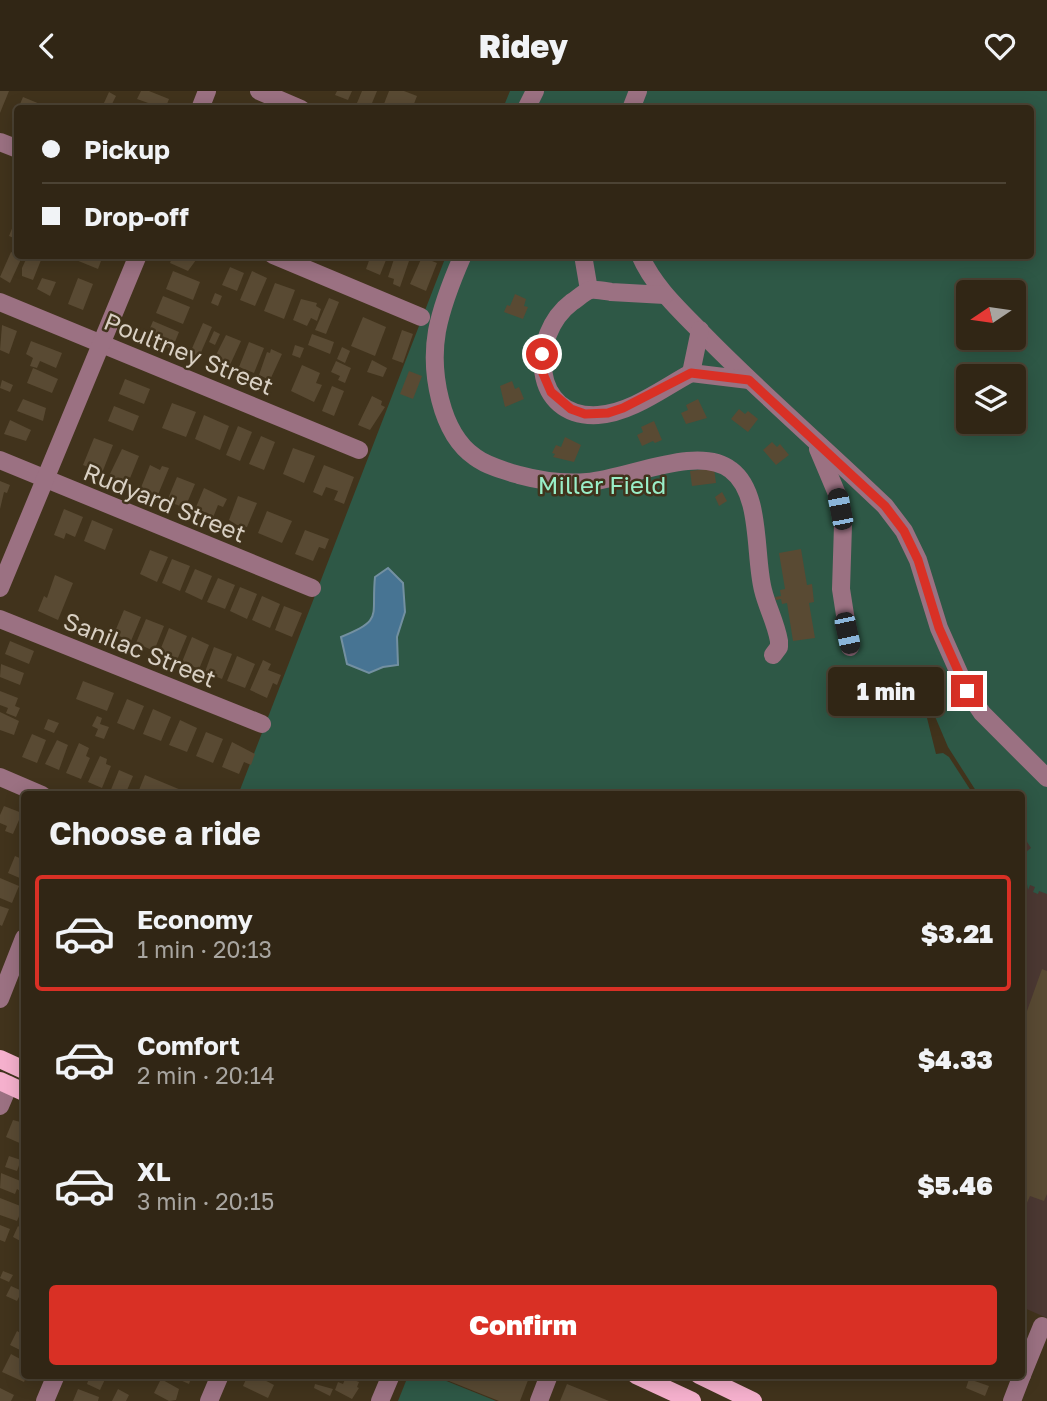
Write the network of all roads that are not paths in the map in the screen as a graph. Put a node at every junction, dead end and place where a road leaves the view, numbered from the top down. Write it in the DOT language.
graph roads {
  1 [pos="259,91"];
  2 [pos="292,105"];
  3 [pos="136,259"];
  4 [pos="283,259"];
  5 [pos="461,259"];
  6 [pos="584,259"];
  7 [pos="641,259"];
  8 [pos="589,290"];
  9 [pos="665,295"];
  10 [pos="0,302"];
  11 [pos="421,317"];
  12 [pos="700,330"];
  13 [pos="102,344"];
  14 [pos="691,373"];
  15 [pos="749,380"];
  16 [pos="815,443"];
  17 [pos="359,450"];
  18 [pos="0,460"];
  19 [pos="45,479"];
  20 [pos="0,588"];
  21 [pos="312,588"];
  22 [pos="0,619"];
  23 [pos="850,647"];
  24 [pos="773,655"];
  25 [pos="262,725"];
  26 [pos="0,777"];
  27 [pos="1047,778"];
  28 [pos="33,791"];
  29 [pos="21,946"];
  30 [pos="0,999"];
  31 [pos="0,1059"];
  32 [pos="21,1069"];
  33 [pos="11,1086"];
  34 [pos="0,1106"];
  35 [pos="1042,1326"];
  36 [pos="1025,1368"];
  37 [pos="54,1379"];
  38 [pos="218,1379"];
  39 [pos="389,1379"];
  40 [pos="547,1379"];
  41 [pos="645,1379"];
  42 [pos="701,1379"];
  43 [pos="706,1379"];
  44 [pos="1020,1379"];
  45 [pos="46,1401"];
  46 [pos="209,1401"];
  47 [pos="380,1401"];
  48 [pos="539,1401"];
  49 [pos="694,1401"];
  50 [pos="753,1401"];
  51 [pos="1012,1401"];
  1 -- 2 [label="street"];
  3 -- 13 [label="street"];
  4 -- 11 [label="street"];
  5 -- 24 [label="street"];
  6 -- 8 [label="street"];
  7 -- 9 [label="street"];
  8 -- 9 [label="street"];
  8 -- 14 [label="street"];
  9 -- 12 [label="street"];
  10 -- 13 [label="street, Poultney Street"];
  12 -- 14 [label="street"];
  12 -- 15 [label="street"];
  13 -- 17 [label="street, Poultney Street"];
  13 -- 19 [label="street"];
  14 -- 15 [label="street"];
  15 -- 16 [label="street"];
  16 -- 23 [label="street"];
  16 -- 27 [label="street"];
  18 -- 19 [label="street, Rudyard Street"];
  19 -- 20 [label="street"];
  19 -- 21 [label="street, Rudyard Street"];
  22 -- 25 [label="street, Sanilac Street"];
  26 -- 28 [label="street"];
  29 -- 30 [label="street"];
  31 -- 32 [label="main road"];
  33 -- 34 [label="street"];
  35 -- 36 [label="street"];
  37 -- 45 [label="street"];
  38 -- 46 [label="street"];
  39 -- 47 [label="street"];
  40 -- 48 [label="street"];
  41 -- 49 [label="main road"];
  42 -- 49 [label="main road"];
  43 -- 50 [label="main road"];
  44 -- 51 [label="street"];
}
